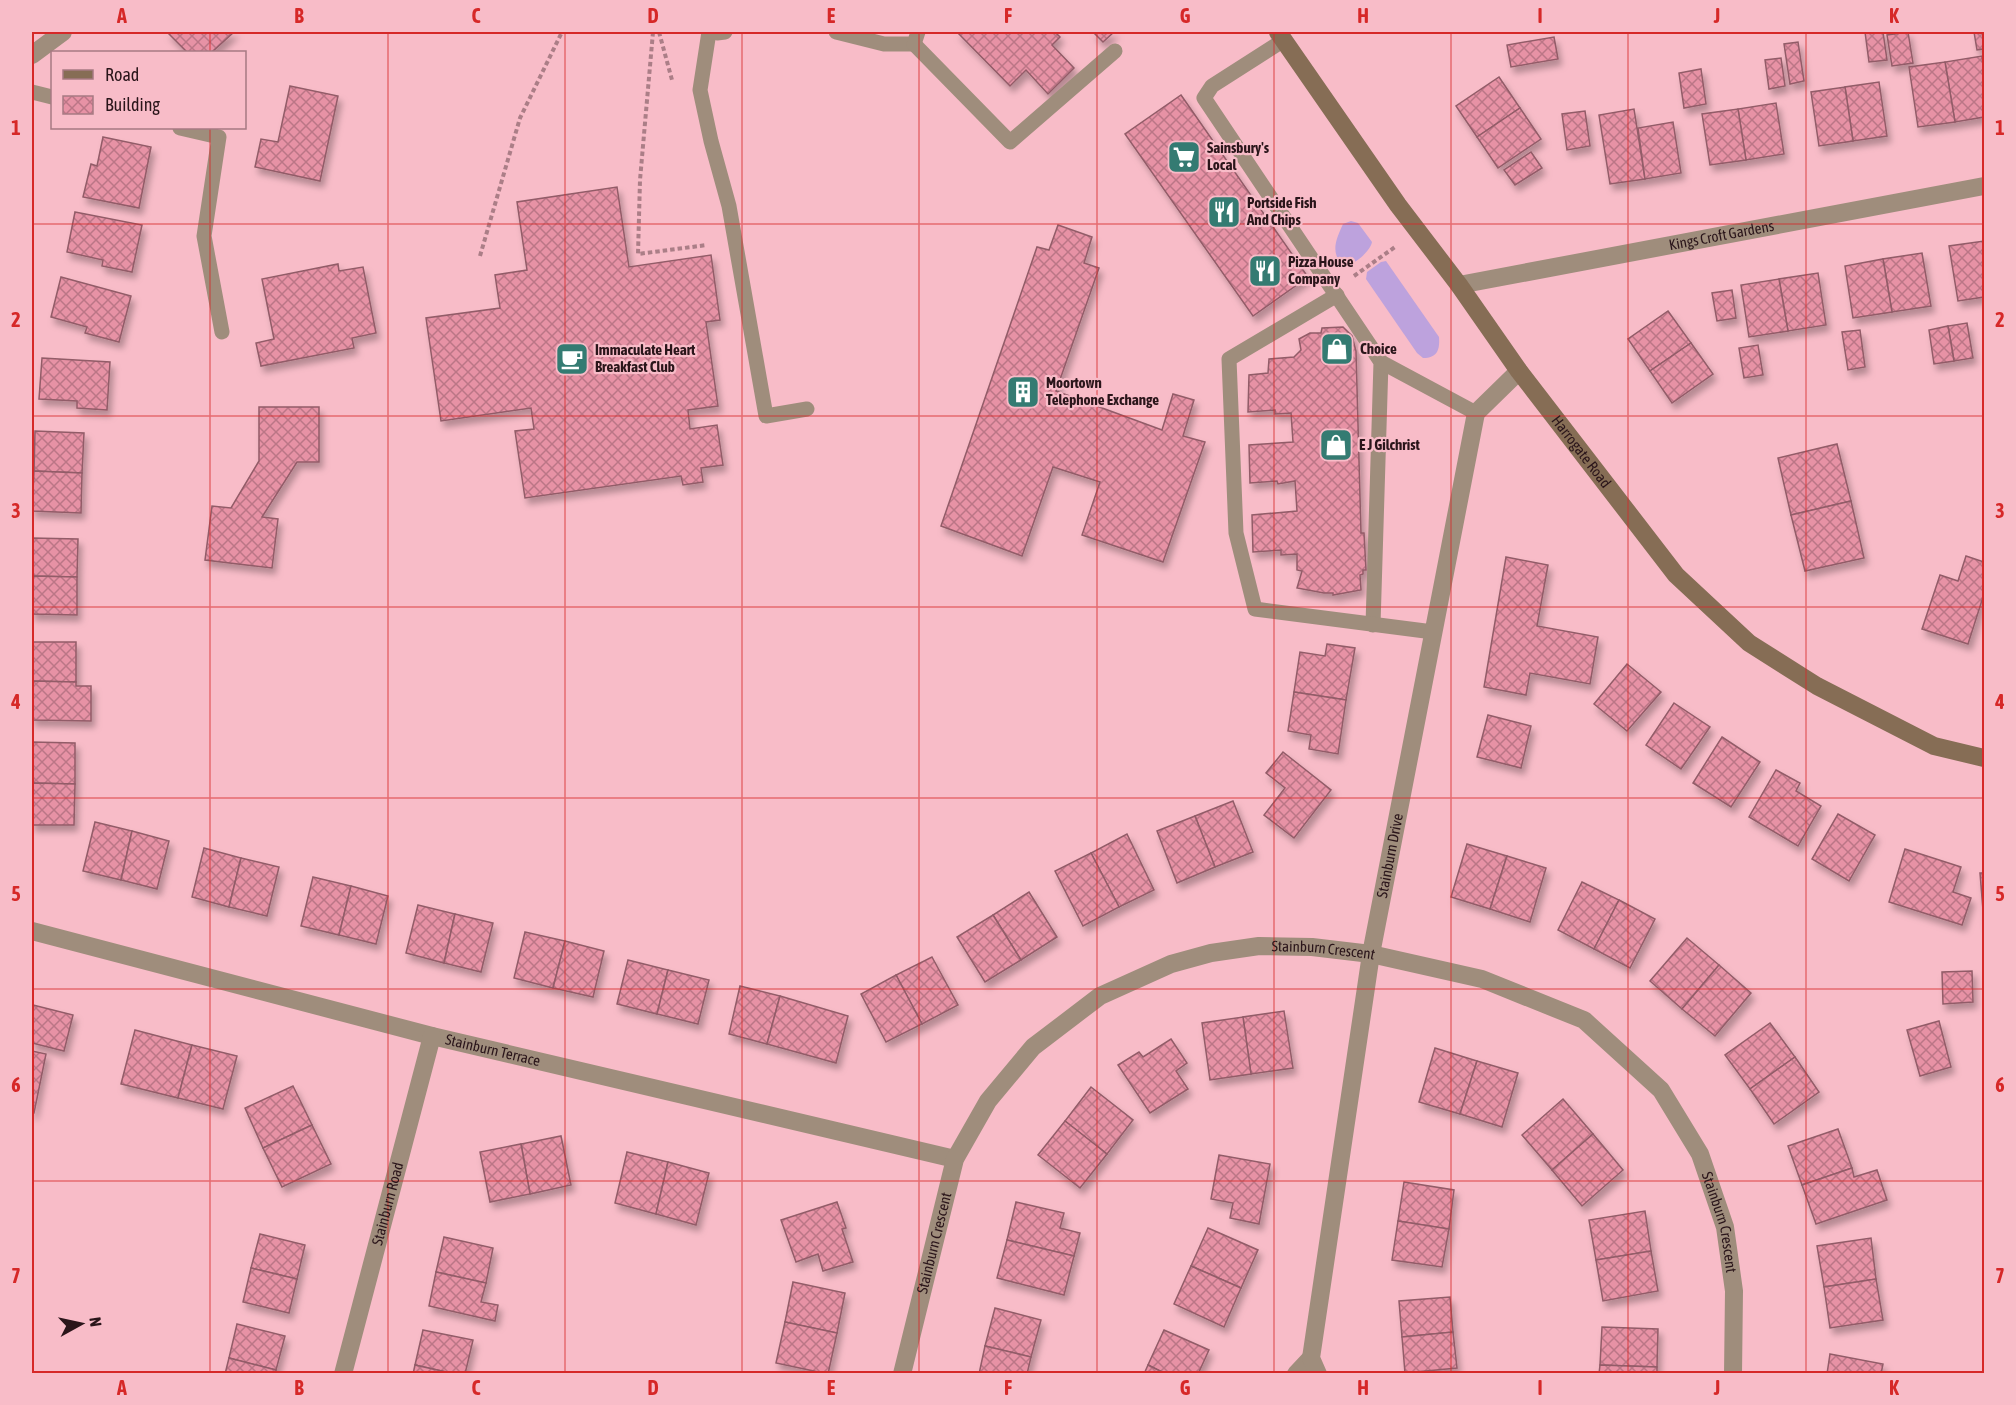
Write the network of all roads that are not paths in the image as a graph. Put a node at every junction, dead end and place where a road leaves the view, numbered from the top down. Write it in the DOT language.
graph roads {
  1 [pos="63,32"];
  2 [pos="709,32"];
  3 [pos="714,32"];
  4 [pos="725,32"];
  5 [pos="836,32"];
  6 [pos="1281,36"];
  7 [pos="916,38"];
  8 [pos="1115,51"];
  9 [pos="32,55"];
  10 [pos="32,92"];
  11 [pos="51,97"];
  12 [pos="184,129"];
  13 [pos="1984,186"];
  14 [pos="1459,285"];
  15 [pos="1336,293"];
  16 [pos="222,332"];
  17 [pos="1380,362"];
  18 [pos="1519,371"];
  19 [pos="807,409"];
  20 [pos="1476,413"];
  21 [pos="1373,625"];
  22 [pos="1433,633"];
  23 [pos="1984,758"];
  24 [pos="32,931"];
  25 [pos="1371,954"];
  26 [pos="432,1036"];
  27 [pos="955,1159"];
  28 [pos="1314,1366"];
  29 [pos="343,1374"];
  30 [pos="902,1374"];
  31 [pos="1296,1374"];
  32 [pos="1733,1374"];
  1 -- 9 [label="street"];
  2 -- 19 [label="lane"];
  3 -- 4 [label="lane"];
  5 -- 7 [label="lane"];
  6 -- 14 [label="street, Harrogate Road"];
  6 -- 15 [label="lane"];
  7 -- 8 [label="lane"];
  10 -- 11 [label="lane"];
  12 -- 16 [label="lane"];
  13 -- 14 [label="street, Kings Croft Gardens"];
  14 -- 18 [label="street, Harrogate Road"];
  15 -- 17 [label="lane"];
  15 -- 21 [label="lane"];
  17 -- 20 [label="lane"];
  17 -- 21 [label="lane"];
  18 -- 20 [label="street"];
  18 -- 23 [label="street, Harrogate Road"];
  20 -- 22 [label="street, Stainburn Drive"];
  21 -- 22 [label="lane"];
  22 -- 25 [label="street, Stainburn Drive"];
  24 -- 26 [label="street, Stainburn Terrace"];
  25 -- 27 [label="street, Stainburn Crescent"];
  25 -- 28 [label="street, Stainburn Drive"];
  25 -- 32 [label="street, Stainburn Crescent"];
  26 -- 27 [label="street, Stainburn Terrace"];
  26 -- 29 [label="street, Stainburn Road"];
  27 -- 30 [label="street, Stainburn Crescent"];
  28 -- 31 [label="street, Stainburn Drive"];
}
